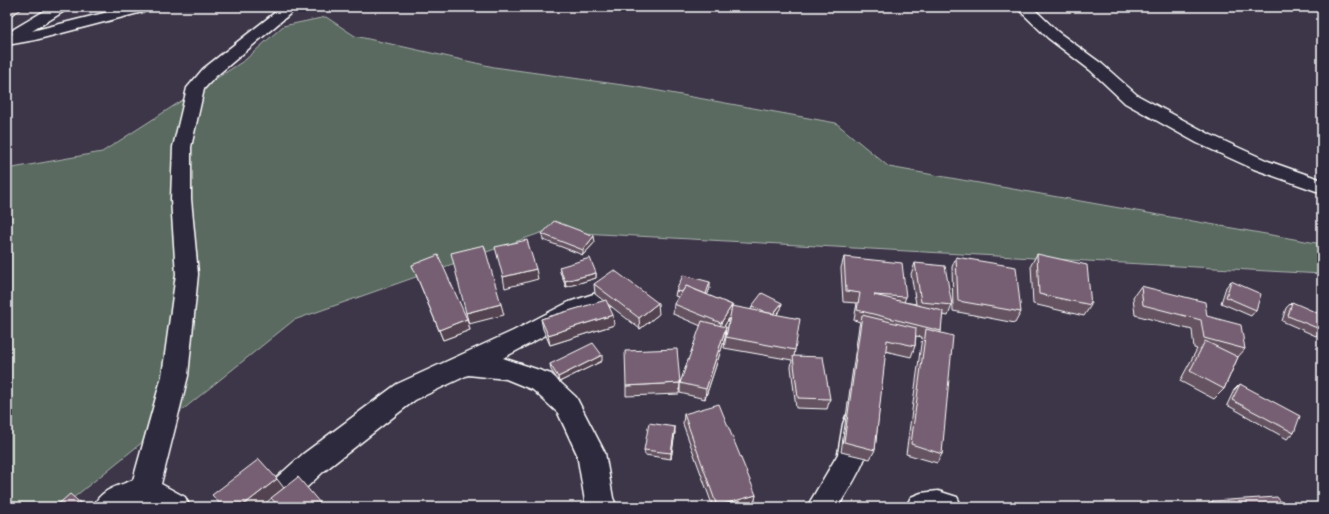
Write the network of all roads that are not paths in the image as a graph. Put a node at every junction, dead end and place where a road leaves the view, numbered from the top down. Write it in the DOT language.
graph roads {
  1 [pos="61,7"];
  2 [pos="145,7"];
  3 [pos="291,7"];
  4 [pos="1023,7"];
  5 [pos="7,39"];
  6 [pos="1322,187"];
  7 [pos="624,294"];
  8 [pos="465,364"];
  9 [pos="859,397"];
  10 [pos="145,490"];
  11 [pos="108,507"];
  12 [pos="175,507"];
  13 [pos="265,507"];
  14 [pos="602,507"];
  15 [pos="822,507"];
  16 [pos="921,507"];
  17 [pos="947,507"];
  1 -- 5 [label="street"];
  2 -- 5 [label="street"];
  3 -- 10 [label="street"];
  4 -- 6 [label="street"];
  7 -- 8 [label="street"];
  8 -- 13 [label="street"];
  8 -- 14 [label="street"];
  9 -- 15 [label="street"];
  10 -- 11 [label="street"];
  10 -- 12 [label="street"];
  16 -- 17 [label="street"];
}
